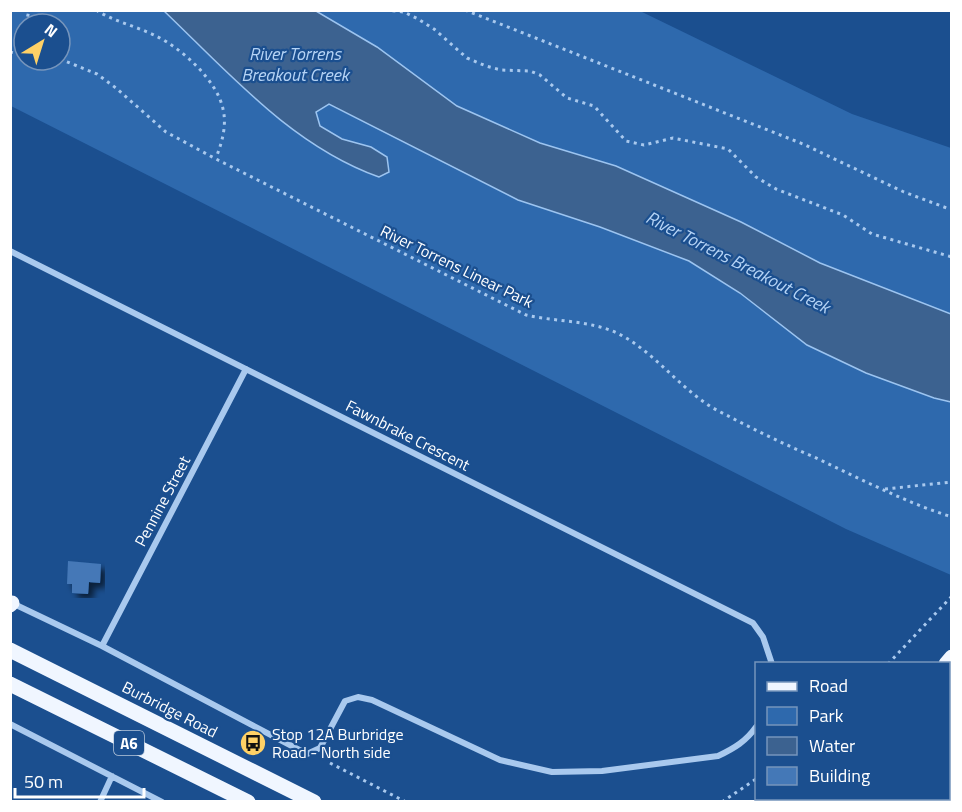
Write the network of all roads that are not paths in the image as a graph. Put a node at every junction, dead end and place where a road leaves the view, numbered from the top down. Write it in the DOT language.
graph roads {
  1 [pos="10,251"];
  2 [pos="246,369"];
  3 [pos="11,603"];
  4 [pos="102,646"];
  5 [pos="10,650"];
  6 [pos="772,662"];
  7 [pos="10,684"];
  8 [pos="10,724"];
  9 [pos="755,728"];
  10 [pos="112,776"];
  11 [pos="100,801"];
  12 [pos="162,801"];
  13 [pos="248,801"];
  14 [pos="314,801"];
  1 -- 2 [label="street, Fawnbrake Crescent"];
  2 -- 4 [label="street, Pennine Street"];
  2 -- 6 [label="street, Fawnbrake Crescent"];
  3 -- 4 [label="street"];
  4 -- 9 [label="street"];
  5 -- 14 [label="main road, Burbridge Road / A6"];
  7 -- 13 [label="main road, A6"];
  8 -- 10 [label="street"];
  10 -- 11 [label="street"];
  10 -- 12 [label="street"];
}
